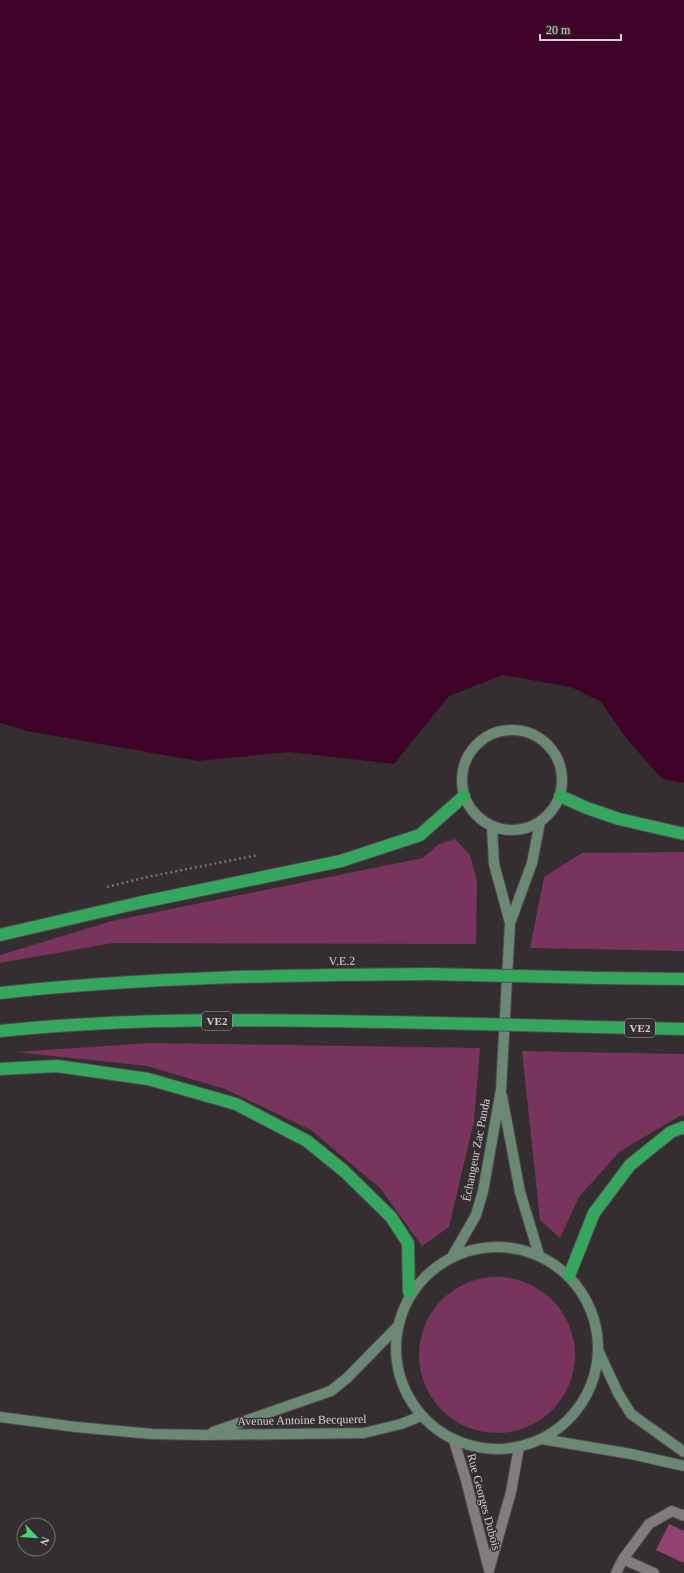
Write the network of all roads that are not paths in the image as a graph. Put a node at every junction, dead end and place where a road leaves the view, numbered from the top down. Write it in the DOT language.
graph roads {
  1 [pos="464,796"];
  2 [pos="560,796"];
  3 [pos="540,822"];
  4 [pos="492,827"];
  5 [pos="684,834"];
  6 [pos="510,923"];
  7 [pos="0,935"];
  8 [pos="684,979"];
  9 [pos="0,993"];
  10 [pos="684,1029"];
  11 [pos="0,1031"];
  12 [pos="0,1069"];
  13 [pos="501,1090"];
  14 [pos="684,1127"];
  15 [pos="539,1255"];
  16 [pos="452,1257"];
  17 [pos="569,1276"];
  18 [pos="409,1292"];
  19 [pos="398,1326"];
  20 [pos="598,1350"];
  21 [pos="421,1416"];
  22 [pos="0,1417"];
  23 [pos="205,1435"];
  24 [pos="542,1439"];
  25 [pos="454,1441"];
  26 [pos="519,1447"];
  27 [pos="684,1452"];
  28 [pos="684,1466"];
  29 [pos="684,1516"];
  30 [pos="623,1559"];
  31 [pos="489,1571"];
  32 [pos="616,1573"];
  33 [pos="654,1573"];
  1 -- 2 [label="street"];
  1 -- 4 [label="street"];
  1 -- 7 [label="highway"];
  2 -- 3 [label="street"];
  2 -- 5 [label="highway"];
  3 -- 4 [label="street"];
  3 -- 6 [label="street, Échangeur Zac Panda"];
  4 -- 6 [label="street, Échangeur Zac Panda"];
  6 -- 13 [label="street, Échangeur Zac Panda"];
  8 -- 9 [label="highway, V.E.2, bridge"];
  10 -- 11 [label="highway, VE2, bridge"];
  12 -- 18 [label="highway"];
  13 -- 15 [label="street, Échangeur Zac Panda"];
  13 -- 16 [label="street, Échangeur Zac Panda"];
  14 -- 17 [label="highway"];
  15 -- 16 [label="street"];
  15 -- 17 [label="street"];
  16 -- 18 [label="street"];
  17 -- 20 [label="street"];
  18 -- 19 [label="street"];
  19 -- 21 [label="street"];
  19 -- 23 [label="street, Avenue Antoine Becquerel"];
  20 -- 24 [label="street"];
  20 -- 27 [label="street"];
  21 -- 23 [label="street, Avenue Antoine Becquerel"];
  21 -- 25 [label="street"];
  22 -- 23 [label="street, Avenue Antoine Becquerel"];
  24 -- 26 [label="street"];
  24 -- 28 [label="street"];
  25 -- 26 [label="street"];
  25 -- 31 [label="street, Rue Georges Dubois"];
  26 -- 31 [label="street, Rue Georges Dubois"];
  29 -- 30 [label="street"];
  30 -- 32 [label="street"];
  30 -- 33 [label="street"];
}
